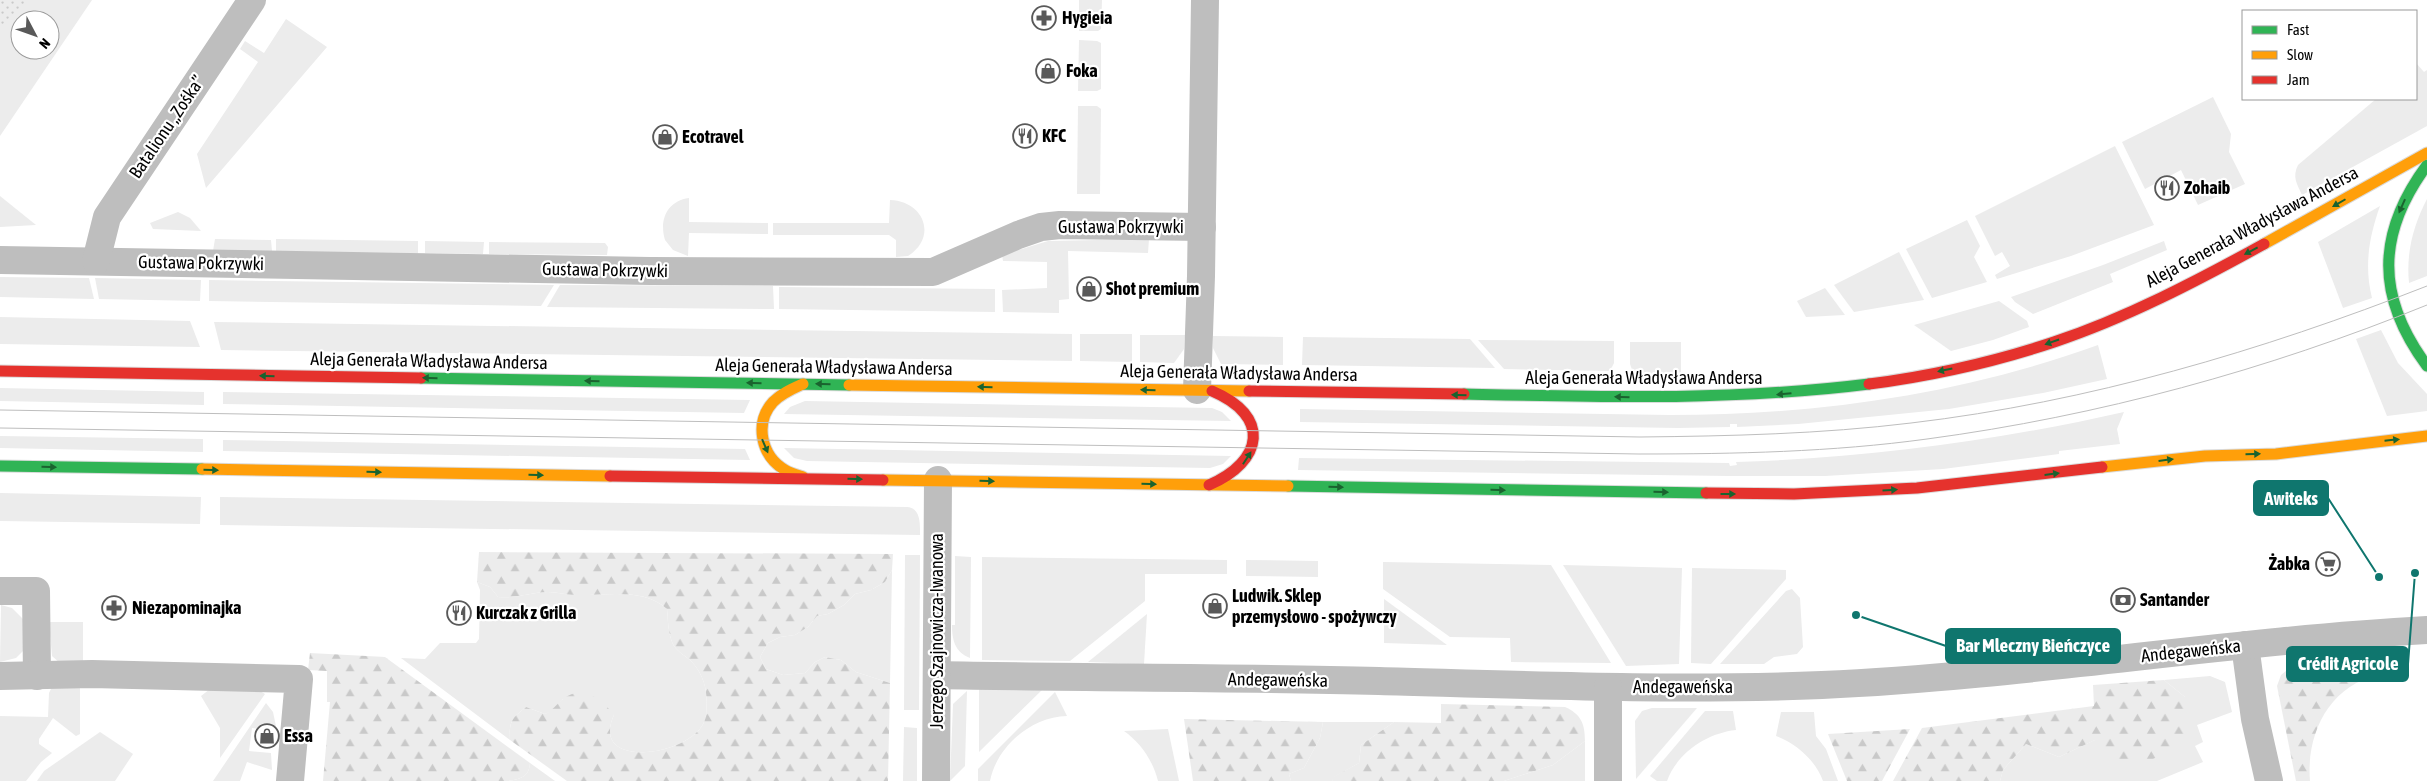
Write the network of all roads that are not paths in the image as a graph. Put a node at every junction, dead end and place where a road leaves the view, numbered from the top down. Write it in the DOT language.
graph roads {
  1 [pos="252,0"];
  2 [pos="1204,0"];
  3 [pos="2427,153"];
  4 [pos="2427,165"];
  5 [pos="1202,227"];
  6 [pos="0,260"];
  7 [pos="96,261"];
  8 [pos="2427,366"];
  9 [pos="0,371"];
  10 [pos="803,384"];
  11 [pos="1204,390"];
  12 [pos="2427,436"];
  13 [pos="0,466"];
  14 [pos="807,478"];
  15 [pos="938,480"];
  16 [pos="1208,486"];
  17 [pos="0,591"];
  18 [pos="2427,630"];
  19 [pos="2244,645"];
  20 [pos="937,675"];
  21 [pos="0,676"];
  22 [pos="38,676"];
  23 [pos="1608,687"];
  24 [pos="290,781"];
  25 [pos="936,781"];
  26 [pos="1608,781"];
  27 [pos="2269,781"];
  1 -- 7 [label="street, Batalionu „Zośka”"];
  2 -- 5 [label="street"];
  3 -- 11 [label="main road, Aleja Generała Władysława Andersa, one-way"];
  4 -- 8 [label="main road, one-way"];
  5 -- 7 [label="street, Gustawa Pokrzywki"];
  5 -- 11 [label="street"];
  6 -- 7 [label="street, Gustawa Pokrzywki"];
  10 -- 9 [label="main road, Aleja Generała Władysława Andersa, one-way"];
  11 -- 10 [label="main road, Aleja Generała Władysława Andersa, one-way"];
  10 -- 14 [label="main road, one-way"];
  16 -- 11 [label="main road, one-way"];
  16 -- 12 [label="main road, one-way"];
  13 -- 14 [label="main road, one-way"];
  14 -- 15 [label="main road, one-way"];
  15 -- 16 [label="main road, one-way"];
  15 -- 20 [label="street, Jerzego Szajnowicza-Iwanowa"];
  17 -- 22 [label="street"];
  18 -- 19 [label="street, Andegaweńska"];
  19 -- 23 [label="street, Andegaweńska"];
  19 -- 27 [label="street"];
  20 -- 23 [label="street, Andegaweńska"];
  20 -- 25 [label="street, Jerzego Szajnowicza-Iwanowa"];
  21 -- 22 [label="street"];
  22 -- 24 [label="street"];
  23 -- 26 [label="street"];
}
